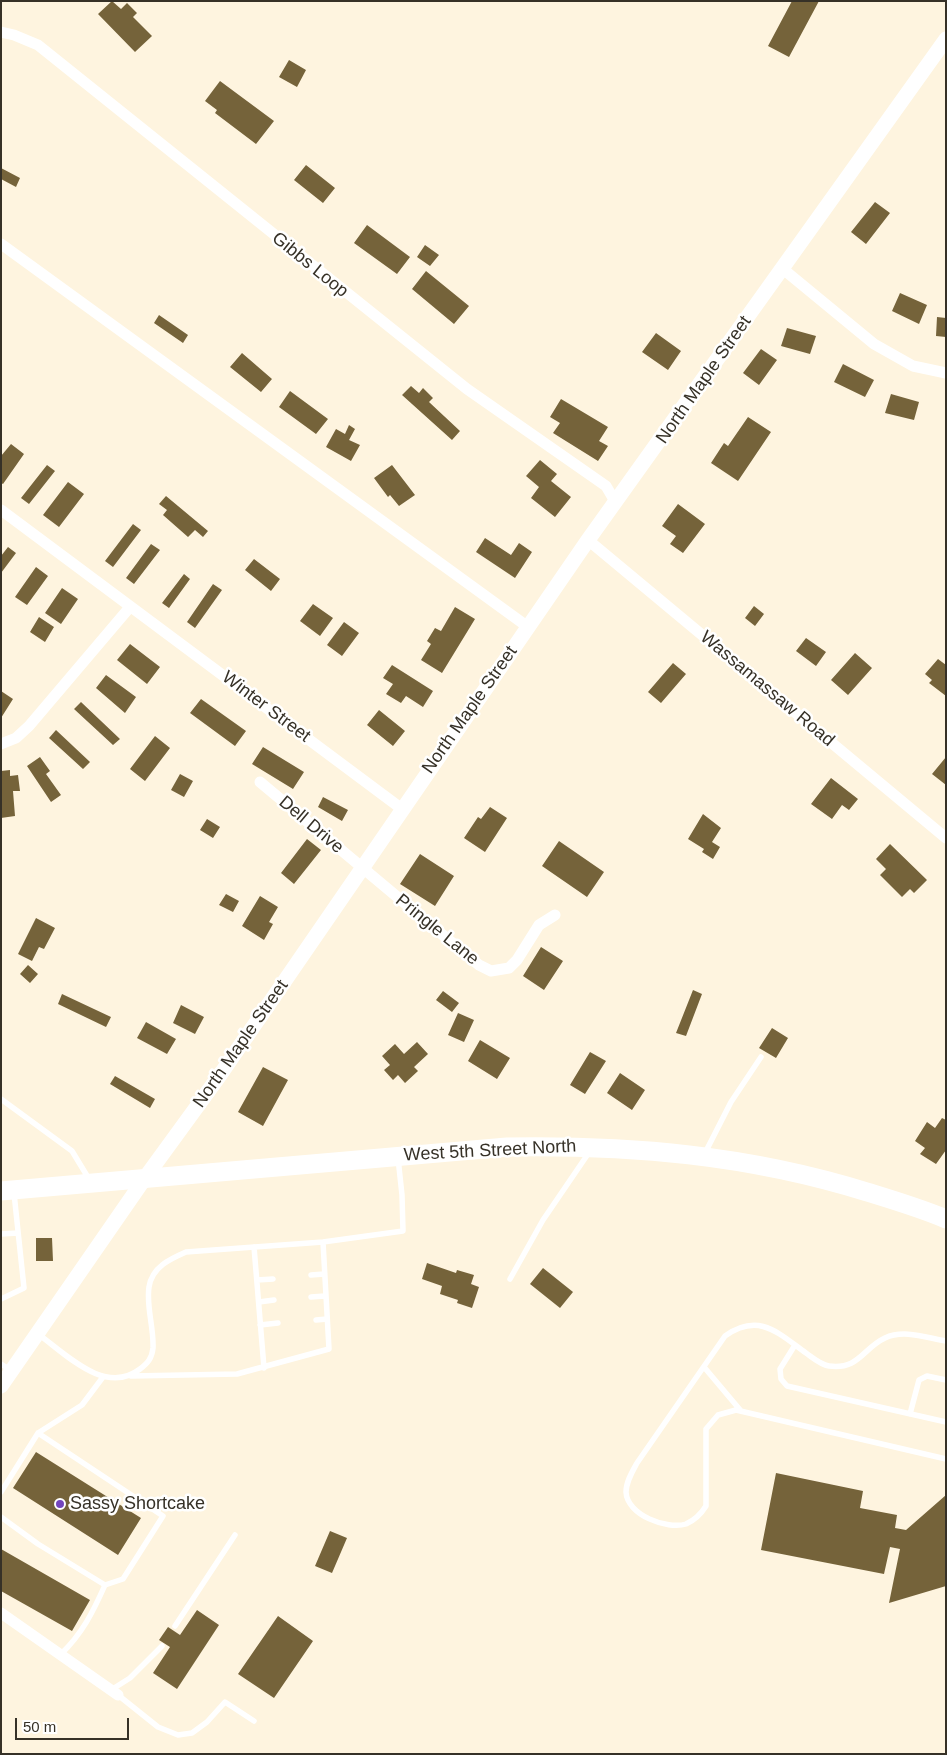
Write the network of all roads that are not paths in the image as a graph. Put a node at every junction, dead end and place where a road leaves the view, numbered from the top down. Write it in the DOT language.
graph roads {
  1 [pos="1,32"];
  2 [pos="946,40"];
  3 [pos="1,244"];
  4 [pos="782,269"];
  5 [pos="946,373"];
  6 [pos="616,502"];
  7 [pos="1,510"];
  8 [pos="588,540"];
  9 [pos="130,607"];
  10 [pos="528,627"];
  11 [pos="1,744"];
  12 [pos="260,782"];
  13 [pos="402,809"];
  14 [pos="946,838"];
  15 [pos="362,868"];
  16 [pos="555,915"];
  17 [pos="761,1057"];
  18 [pos="1,1099"];
  19 [pos="594,1146"];
  20 [pos="704,1155"];
  21 [pos="397,1156"];
  22 [pos="146,1178"];
  23 [pos="92,1183"];
  24 [pos="8,1191"];
  25 [pos="945,1218"];
  26 [pos="18,1232"];
  27 [pos="1,1234"];
  28 [pos="323,1242"];
  29 [pos="254,1247"];
  30 [pos="324,1274"];
  31 [pos="312,1275"];
  32 [pos="273,1278"];
  33 [pos="510,1278"];
  34 [pos="257,1280"];
  35 [pos="326,1296"];
  36 [pos="312,1297"];
  37 [pos="1,1299"];
  38 [pos="274,1300"];
  39 [pos="258,1302"];
  40 [pos="326,1319"];
  41 [pos="316,1320"];
  42 [pos="278,1323"];
  43 [pos="260,1324"];
  44 [pos="37,1333"];
  45 [pos="946,1341"];
  46 [pos="795,1345"];
  47 [pos="704,1366"];
  48 [pos="6,1367"];
  49 [pos="264,1368"];
  50 [pos="132,1376"];
  51 [pos="103,1377"];
  52 [pos="946,1380"];
  53 [pos="1,1386"];
  54 [pos="741,1411"];
  55 [pos="910,1414"];
  56 [pos="946,1422"];
  57 [pos="38,1433"];
  58 [pos="946,1459"];
  59 [pos="1,1492"];
  60 [pos="1,1517"];
  61 [pos="235,1535"];
  62 [pos="105,1585"];
  63 [pos="1,1612"];
  64 [pos="175,1626"];
  65 [pos="162,1646"];
  66 [pos="61,1654"];
  67 [pos="114,1693"];
  68 [pos="254,1721"];
  1 -- 6 [label="street, Gibbs Loop"];
  2 -- 4 [label="street, North Maple Street"];
  3 -- 10 [label="street"];
  4 -- 5 [label="street"];
  4 -- 6 [label="street, North Maple Street"];
  6 -- 8 [label="street, North Maple Street"];
  7 -- 9 [label="street, Winter Street"];
  8 -- 10 [label="street, North Maple Street"];
  8 -- 14 [label="street, Wassamassaw Road"];
  9 -- 11 [label="street"];
  9 -- 13 [label="street, Winter Street"];
  10 -- 13 [label="street, North Maple Street"];
  12 -- 15 [label="street, Dell Drive"];
  13 -- 15 [label="street, North Maple Street"];
  15 -- 16 [label="street, Pringle Lane"];
  15 -- 22 [label="street, North Maple Street"];
  17 -- 20 [label="lane"];
  18 -- 23 [label="lane"];
  19 -- 20 [label="main road, West 5th Street North"];
  19 -- 21 [label="main road, West 5th Street North"];
  19 -- 33 [label="lane"];
  20 -- 25 [label="main road, West 5th Street North"];
  21 -- 22 [label="main road, West 5th Street North"];
  21 -- 28 [label="lane"];
  22 -- 23 [label="main road, West 5th Street North"];
  22 -- 44 [label="street, North Maple Street"];
  23 -- 24 [label="main road, West 5th Street North"];
  24 -- 26 [label="lane"];
  26 -- 27 [label="lane"];
  26 -- 37 [label="lane"];
  28 -- 29 [label="lane"];
  28 -- 30 [label="lane"];
  29 -- 34 [label="lane"];
  29 -- 50 [label="lane"];
  30 -- 31 [label="lane"];
  30 -- 35 [label="lane"];
  32 -- 34 [label="lane"];
  34 -- 39 [label="lane"];
  35 -- 36 [label="lane"];
  35 -- 40 [label="lane"];
  38 -- 39 [label="lane"];
  39 -- 43 [label="lane"];
  40 -- 41 [label="lane"];
  40 -- 49 [label="lane"];
  42 -- 43 [label="lane"];
  43 -- 49 [label="lane"];
  44 -- 48 [label="street, North Maple Street"];
  44 -- 51 [label="lane"];
  45 -- 46 [label="lane"];
  46 -- 47 [label="lane"];
  46 -- 55 [label="lane"];
  47 -- 54 [label="lane"];
  47 -- 54 [label="lane"];
  48 -- 53 [label="street, North Maple Street"];
  49 -- 50 [label="lane"];
  50 -- 51 [label="lane"];
  51 -- 57 [label="lane"];
  52 -- 55 [label="lane"];
  54 -- 58 [label="lane"];
  55 -- 56 [label="lane"];
  57 -- 59 [label="lane"];
  57 -- 62 [label="lane"];
  60 -- 62 [label="lane"];
  61 -- 64 [label="lane"];
  62 -- 66 [label="lane"];
  63 -- 66 [label="street"];
  65 -- 67 [label="lane"];
  66 -- 67 [label="street"];
  67 -- 68 [label="lane"];
}
